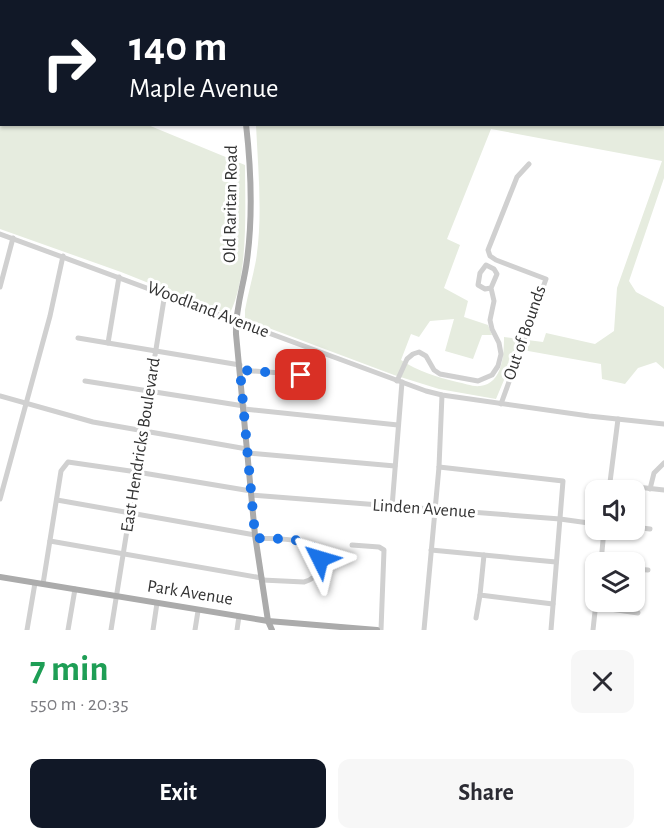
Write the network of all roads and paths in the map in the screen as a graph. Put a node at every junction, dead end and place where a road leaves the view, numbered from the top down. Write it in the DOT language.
graph roads {
  1 [pos="246,126"];
  2 [pos="529,164"];
  3 [pos="0,234"];
  4 [pos="13,238"];
  5 [pos="63,256"];
  6 [pos="119,277"];
  7 [pos="0,287"];
  8 [pos="491,288"];
  9 [pos="165,293"];
  10 [pos="236,320"];
  11 [pos="78,338"];
  12 [pos="108,343"];
  13 [pos="156,351"];
  14 [pos="240,368"];
  15 [pos="321,376"];
  16 [pos="85,381"];
  17 [pos="400,381"];
  18 [pos="151,391"];
  19 [pos="442,395"];
  20 [pos="0,396"];
  21 [pos="26,404"];
  22 [pos="501,404"];
  23 [pos="244,408"];
  24 [pos="618,419"];
  25 [pos="664,423"];
  26 [pos="398,425"];
  27 [pos="144,431"];
  28 [pos="248,451"];
  29 [pos="664,463"];
  30 [pos="394,466"];
  31 [pos="439,467"];
  32 [pos="137,472"];
  33 [pos="611,480"];
  34 [pos="645,489"];
  35 [pos="650,489"];
  36 [pos="664,490"];
  37 [pos="251,493"];
  38 [pos="0,499"];
  39 [pos="57,500"];
  40 [pos="392,507"];
  41 [pos="435,509"];
  42 [pos="130,514"];
  43 [pos="560,519"];
  44 [pos="585,522"];
  45 [pos="645,528"];
  46 [pos="650,529"];
  47 [pos="255,537"];
  48 [pos="50,541"];
  49 [pos="352,545"];
  50 [pos="431,550"];
  51 [pos="123,554"];
  52 [pos="484,555"];
  53 [pos="556,562"];
  54 [pos="645,570"];
  55 [pos="648,570"];
  56 [pos="0,577"];
  57 [pos="262,579"];
  58 [pos="39,583"];
  59 [pos="75,589"];
  60 [pos="480,595"];
  61 [pos="116,597"];
  62 [pos="157,603"];
  63 [pos="553,604"];
  64 [pos="198,610"];
  65 [pos="595,612"];
  66 [pos="630,612"];
  67 [pos="638,614"];
  68 [pos="239,616"];
  69 [pos="476,618"];
  70 [pos="268,621"];
  71 [pos="351,629"];
  72 [pos="27,630"];
  73 [pos="68,630"];
  74 [pos="111,630"];
  75 [pos="153,630"];
  76 [pos="195,630"];
  77 [pos="237,630"];
  78 [pos="272,630"];
  79 [pos="379,630"];
  80 [pos="424,630"];
  81 [pos="551,630"];
  82 [pos="593,630"];
  1 -- 10 [label="main road, Old Raritan Road"];
  2 -- 22 [label="street, Out of Bounds"];
  3 -- 4 [label="street, Woodland Avenue"];
  4 -- 5 [label="street, Woodland Avenue"];
  4 -- 7 [label="street"];
  5 -- 6 [label="street, Woodland Avenue"];
  5 -- 21 [label="street"];
  6 -- 9 [label="street, Woodland Avenue"];
  6 -- 12 [label="street"];
  8 -- 8 [label="street"];
  8 -- 17 [label="street"];
  9 -- 10 [label="street, Woodland Avenue"];
  9 -- 13 [label="street, East Hendricks Boulevard"];
  10 -- 14 [label="main road, Old Raritan Road"];
  10 -- 17 [label="street, Woodland Avenue"];
  11 -- 12 [label="street"];
  12 -- 13 [label="street"];
  13 -- 14 [label="street"];
  13 -- 18 [label="street, East Hendricks Boulevard"];
  14 -- 15 [label="street"];
  14 -- 23 [label="main road, Old Raritan Road"];
  16 -- 18 [label="street"];
  17 -- 19 [label="street, Woodland Avenue"];
  17 -- 26 [label="street"];
  18 -- 23 [label="street"];
  18 -- 27 [label="street, East Hendricks Boulevard"];
  19 -- 22 [label="street, Woodland Avenue"];
  19 -- 31 [label="street"];
  20 -- 21 [label="street"];
  21 -- 27 [label="street"];
  21 -- 38 [label="street"];
  22 -- 24 [label="street, Woodland Avenue"];
  23 -- 26 [label="street"];
  23 -- 28 [label="main road, Old Raritan Road"];
  24 -- 25 [label="street, Woodland Avenue"];
  24 -- 33 [label="street"];
  26 -- 30 [label="street"];
  27 -- 28 [label="street"];
  27 -- 32 [label="street, East Hendricks Boulevard"];
  28 -- 30 [label="street"];
  28 -- 37 [label="main road, Old Raritan Road"];
  29 -- 35 [label="street"];
  30 -- 40 [label="street"];
  31 -- 41 [label="street"];
  31 -- 43 [label="street"];
  32 -- 37 [label="street, Linden Avenue"];
  32 -- 39 [label="street, Linden Avenue"];
  32 -- 42 [label="street, East Hendricks Boulevard"];
  34 -- 35 [label="street"];
  35 -- 36 [label="street"];
  37 -- 40 [label="street, Linden Avenue"];
  37 -- 47 [label="main road, Old Raritan Road"];
  39 -- 42 [label="street"];
  39 -- 48 [label="street"];
  40 -- 41 [label="street, Linden Avenue"];
  41 -- 43 [label="street, Linden Avenue"];
  41 -- 50 [label="street"];
  42 -- 47 [label="street"];
  42 -- 51 [label="street, East Hendricks Boulevard"];
  43 -- 44 [label="street, Linden Avenue"];
  43 -- 53 [label="street"];
  45 -- 46 [label="street"];
  47 -- 57 [label="main road, Old Raritan Road"];
  47 -- 57 [label="street"];
  48 -- 51 [label="street"];
  48 -- 58 [label="street"];
  49 -- 79 [label="street"];
  50 -- 52 [label="street"];
  50 -- 80 [label="street"];
  51 -- 57 [label="street"];
  51 -- 61 [label="street, East Hendricks Boulevard"];
  52 -- 53 [label="street"];
  52 -- 60 [label="street"];
  53 -- 63 [label="street"];
  54 -- 55 [label="street"];
  56 -- 58 [label="main road, Park Avenue"];
  57 -- 70 [label="main road, Old Raritan Road"];
  58 -- 59 [label="main road, Park Avenue"];
  58 -- 72 [label="street"];
  59 -- 61 [label="main road, Park Avenue"];
  59 -- 73 [label="street"];
  60 -- 63 [label="street"];
  60 -- 69 [label="street"];
  61 -- 62 [label="main road, Park Avenue"];
  61 -- 74 [label="street, East Hendricks Boulevard"];
  62 -- 64 [label="main road, Park Avenue"];
  62 -- 75 [label="street"];
  63 -- 81 [label="street"];
  64 -- 68 [label="main road, Park Avenue"];
  64 -- 76 [label="street"];
  65 -- 82 [label="street"];
  66 -- 67 [label="street"];
  68 -- 70 [label="main road, Park Avenue"];
  68 -- 77 [label="street"];
  70 -- 71 [label="main road, Park Avenue"];
  70 -- 78 [label="main road, Old Raritan Road"];
  71 -- 79 [label="main road, Park Avenue"];
}
